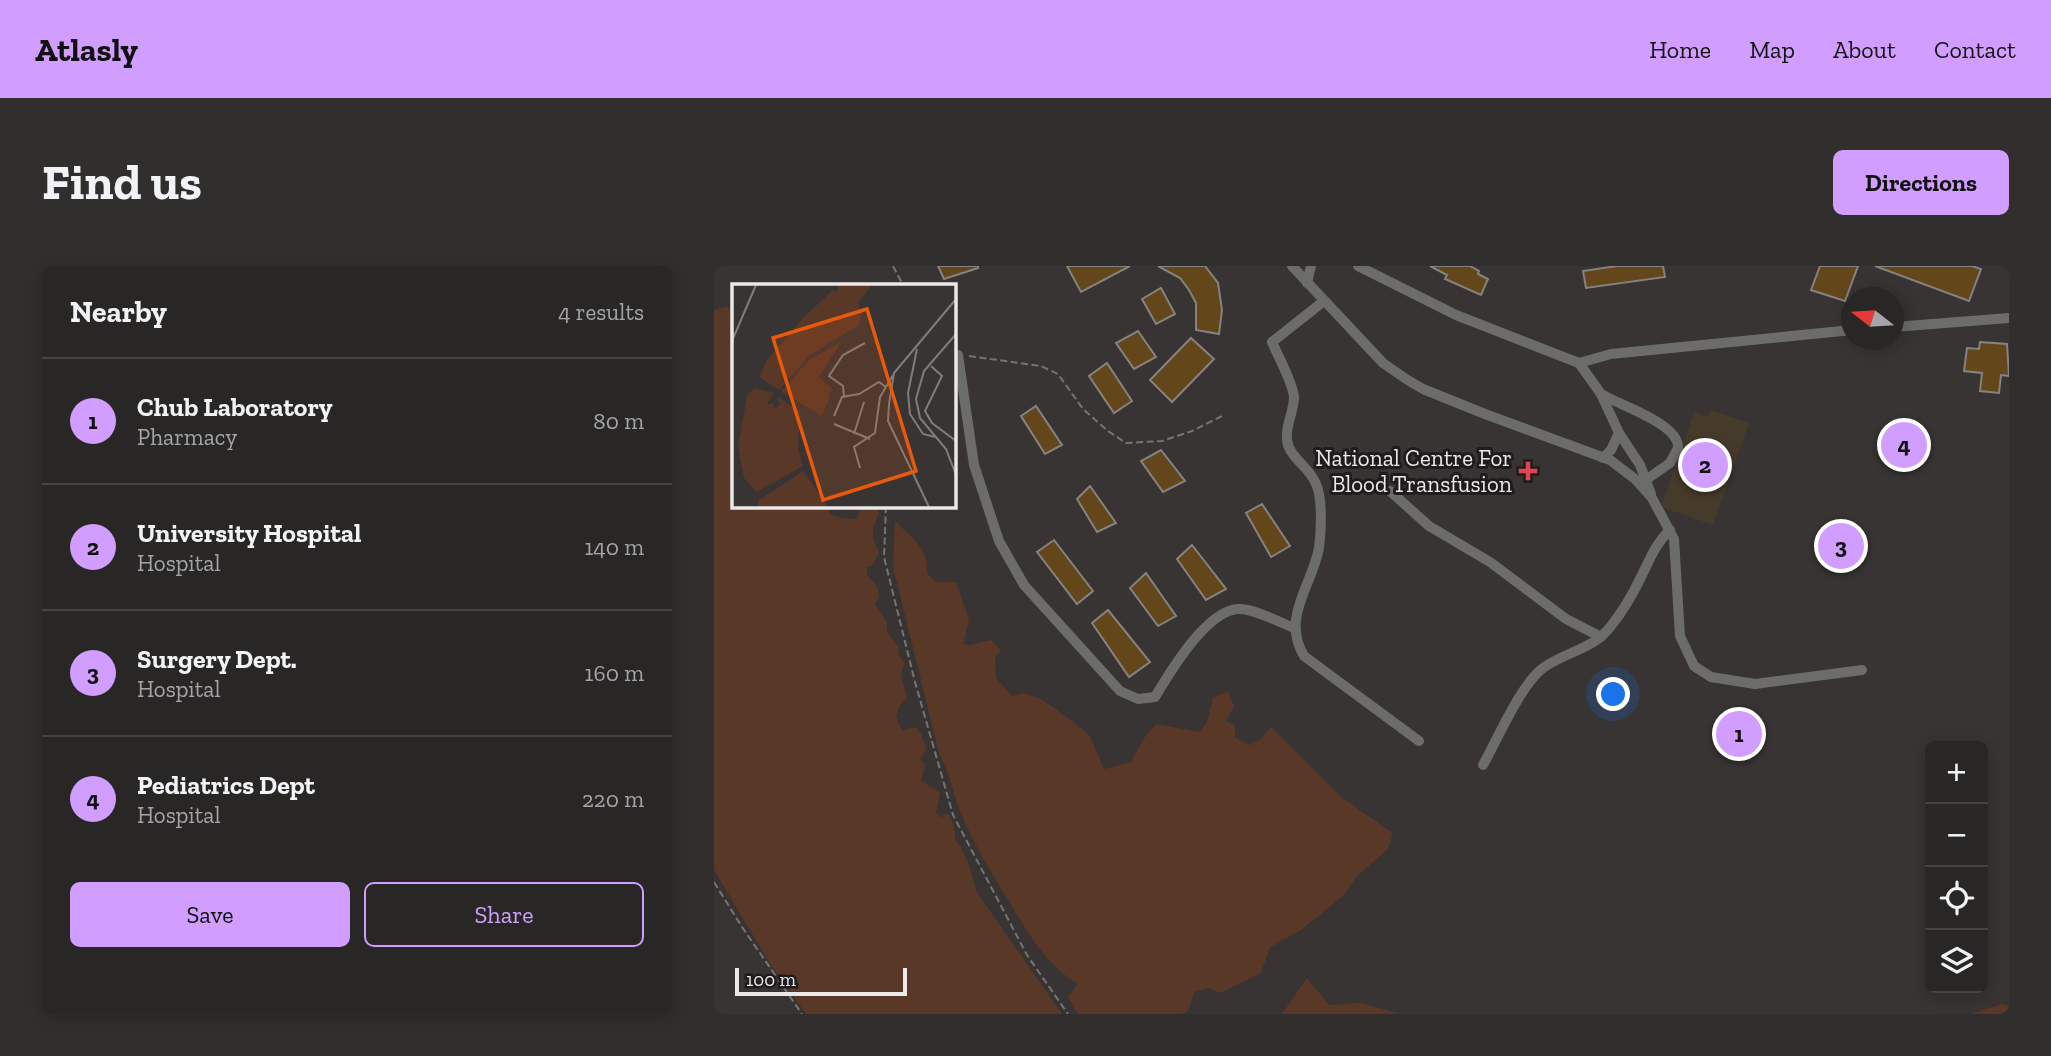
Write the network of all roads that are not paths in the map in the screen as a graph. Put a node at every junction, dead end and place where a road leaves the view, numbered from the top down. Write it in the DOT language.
graph roads {
  1 [pos="1292,266"];
  2 [pos="1311,266"];
  3 [pos="1358,266"];
  4 [pos="1307,283"];
  5 [pos="1324,301"];
  6 [pos="2009,318"];
  7 [pos="1904,326"];
  8 [pos="1841,331"];
  9 [pos="958,355"];
  10 [pos="1579,363"];
  11 [pos="1601,394"];
  12 [pos="1619,433"];
  13 [pos="1603,458"];
  14 [pos="1647,479"];
  15 [pos="1390,491"];
  16 [pos="1652,498"];
  17 [pos="1670,530"];
  18 [pos="1294,628"];
  19 [pos="1601,636"];
  20 [pos="1862,670"];
  21 [pos="1419,741"];
  22 [pos="1483,765"];
  1 -- 4 [label="street"];
  2 -- 4 [label="street"];
  3 -- 10 [label="street"];
  4 -- 5 [label="street"];
  5 -- 13 [label="street"];
  5 -- 18 [label="street"];
  6 -- 7 [label="street"];
  8 -- 10 [label="street"];
  9 -- 18 [label="street"];
  10 -- 11 [label="street"];
  11 -- 12 [label="street"];
  11 -- 14 [label="street"];
  12 -- 13 [label="street"];
  12 -- 14 [label="street"];
  13 -- 16 [label="street"];
  14 -- 16 [label="street"];
  15 -- 19 [label="street"];
  16 -- 17 [label="street"];
  17 -- 19 [label="street"];
  17 -- 20 [label="street"];
  18 -- 21 [label="street"];
  19 -- 22 [label="street"];
}
